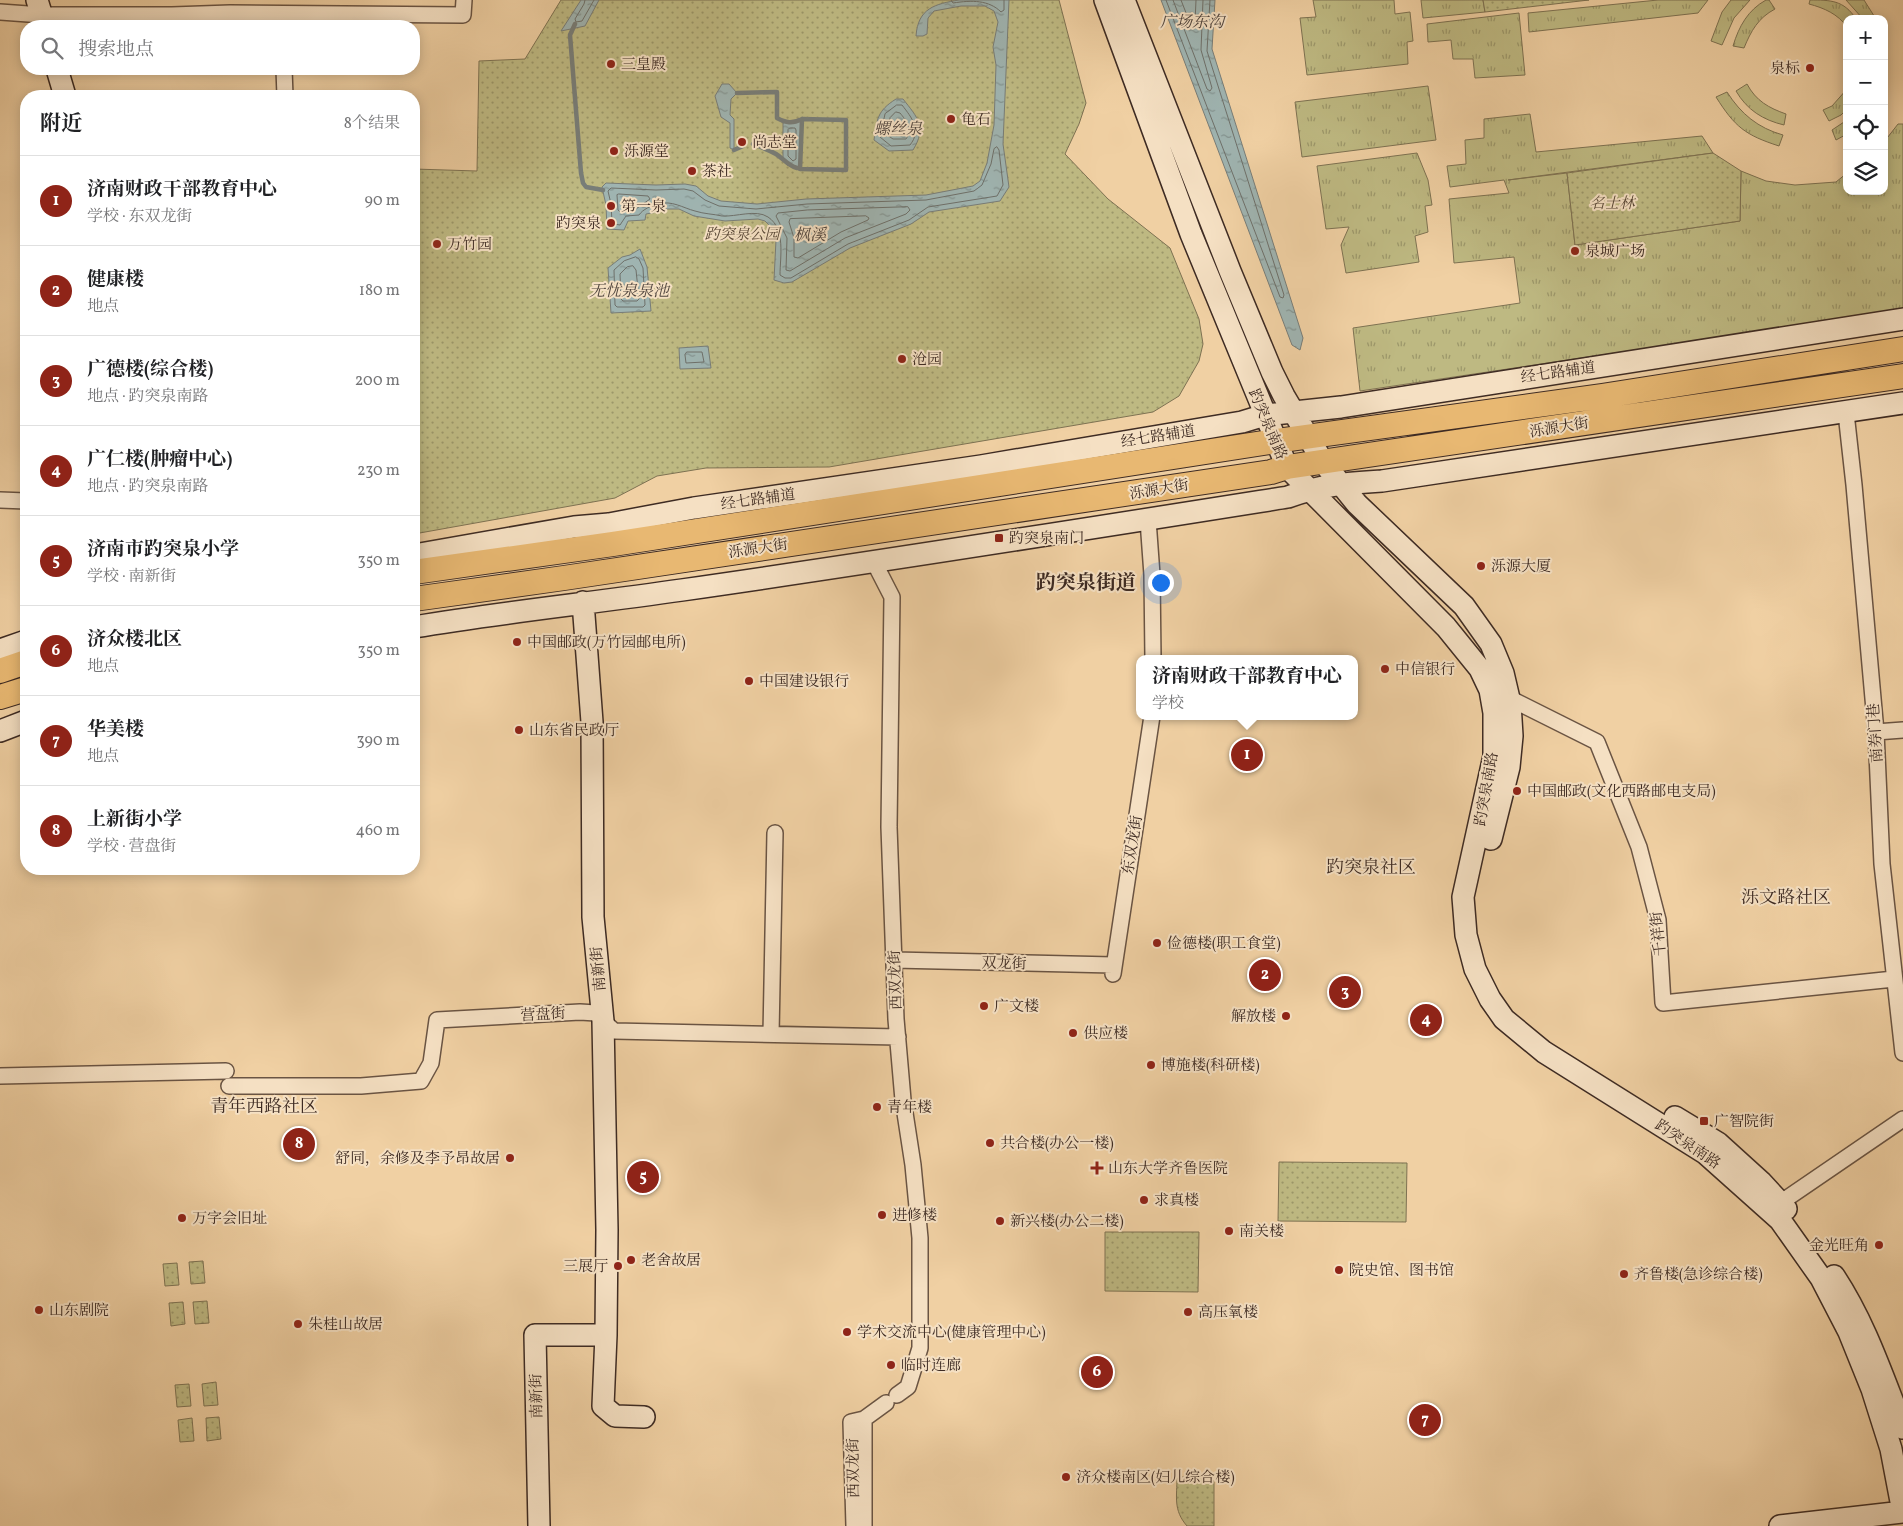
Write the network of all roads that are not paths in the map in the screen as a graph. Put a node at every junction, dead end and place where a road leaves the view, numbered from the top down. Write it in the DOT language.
graph roads {
  1 [pos="464,0"];
  2 [pos="1105,0"];
  3 [pos="1124,0"];
  4 [pos="230,7"];
  5 [pos="0,12"];
  6 [pos="41,14"];
  7 [pos="283,20"];
  8 [pos="59,75"];
  9 [pos="284,75"];
  10 [pos="62,90"];
  11 [pos="285,90"];
  12 [pos="1903,319"];
  13 [pos="1903,349"];
  14 [pos="1903,376"];
  15 [pos="1903,403"];
  16 [pos="1294,412"];
  17 [pos="1846,413"];
  18 [pos="1264,416"];
  19 [pos="1307,436"];
  20 [pos="1276,441"];
  21 [pos="1323,462"];
  22 [pos="1286,467"];
  23 [pos="1340,483"];
  24 [pos="1309,490"];
  25 [pos="0,500"];
  26 [pos="20,501"];
  27 [pos="1148,520"];
  28 [pos="420,554"];
  29 [pos="874,562"];
  30 [pos="420,571"];
  31 [pos="420,598"];
  32 [pos="583,602"];
  33 [pos="420,627"];
  34 [pos="20,643"];
  35 [pos="0,650"];
  36 [pos="1153,655"];
  37 [pos="20,664"];
  38 [pos="0,671"];
  39 [pos="20,691"];
  40 [pos="0,697"];
  41 [pos="1509,698"];
  42 [pos="1151,720"];
  43 [pos="20,723"];
  44 [pos="1903,730"];
  45 [pos="0,731"];
  46 [pos="1876,732"];
  47 [pos="776,833"];
  48 [pos="894,960"];
  49 [pos="1113,969"];
  50 [pos="1894,979"];
  51 [pos="602,1021"];
  52 [pos="771,1034"];
  53 [pos="898,1037"];
  54 [pos="1903,1053"];
  55 [pos="0,1076"];
  56 [pos="1903,1119"];
  57 [pos="1780,1203"];
  58 [pos="606,1335"];
  59 [pos="644,1417"];
  60 [pos="864,1418"];
  61 [pos="1903,1428"];
  62 [pos="1903,1512"];
  63 [pos="538,1526"];
  64 [pos="854,1526"];
  65 [pos="864,1526"];
  66 [pos="1780,1526"];
  1 -- 7 [label="street"];
  2 -- 18 [label="street, 趵突泉南路"];
  3 -- 16 [label="street, 趵突泉南路"];
  4 -- 6 [label="street"];
  4 -- 7 [label="street"];
  5 -- 6 [label="street"];
  8 -- 10 [label="street"];
  9 -- 11 [label="street"];
  12 -- 16 [label="street, 经七路辅道"];
  13 -- 19 [label="main road, 泺源大街"];
  14 -- 21 [label="main road, 泺源大街"];
  15 -- 17 [label="street"];
  16 -- 18 [label="street, 经七路辅道"];
  16 -- 19 [label="street, 趵突泉南路"];
  17 -- 23 [label="street"];
  17 -- 46 [label="street, 南券门巷"];
  18 -- 20 [label="street, 趵突泉南路"];
  18 -- 28 [label="street, 经七路辅道"];
  19 -- 20 [label="main road, 泺源大街"];
  19 -- 21 [label="street, 趵突泉南路"];
  20 -- 22 [label="street, 趵突泉南路"];
  20 -- 30 [label="main road, 泺源大街"];
  21 -- 22 [label="main road, 泺源大街"];
  21 -- 23 [label="street, 趵突泉南路"];
  22 -- 24 [label="street, 趵突泉南路"];
  22 -- 31 [label="main road, 泺源大街"];
  23 -- 24 [label="street"];
  23 -- 41 [label="street, 趵突泉南路"];
  24 -- 27 [label="street"];
  24 -- 62 [label="street, 趵突泉南路"];
  25 -- 26 [label="street"];
  27 -- 29 [label="street"];
  27 -- 36 [label="street"];
  29 -- 32 [label="street"];
  29 -- 48 [label="street, 西双龙街"];
  32 -- 33 [label="street"];
  32 -- 51 [label="street, 南新街"];
  34 -- 35 [label="street"];
  37 -- 38 [label="main road"];
  39 -- 40 [label="main road"];
  41 -- 50 [label="street, 千祥街"];
  41 -- 57 [label="street, 趵突泉南路"];
  42 -- 49 [label="street, 东双龙街"];
  43 -- 45 [label="street"];
  44 -- 46 [label="street"];
  46 -- 50 [label="street, 南券门巷"];
  47 -- 52 [label="street"];
  48 -- 49 [label="street, 双龙街"];
  48 -- 53 [label="street, 西双龙街"];
  50 -- 54 [label="street, 南券门巷"];
  51 -- 52 [label="street, 营盘街"];
  51 -- 55 [label="street, 营盘街"];
  51 -- 58 [label="street, 南新街"];
  52 -- 53 [label="street, 营盘街"];
  53 -- 60 [label="street, 西双龙街"];
  56 -- 57 [label="street"];
  57 -- 61 [label="street, 趵突泉南路"];
  58 -- 59 [label="street, 南新街"];
  58 -- 63 [label="street, 南新街"];
  60 -- 64 [label="street, 西双龙街"];
  60 -- 65 [label="street, 西双龙街"];
  62 -- 66 [label="street"];
}
